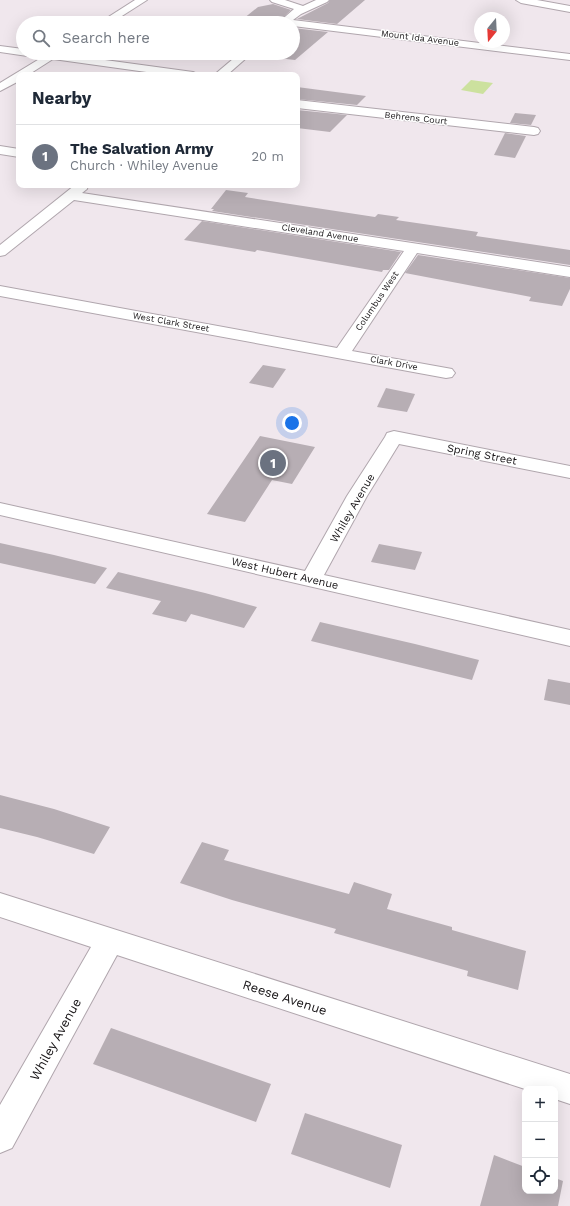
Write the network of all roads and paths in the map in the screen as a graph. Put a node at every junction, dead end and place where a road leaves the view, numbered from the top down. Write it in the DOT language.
graph roads {
  1 [pos="142,0"];
  2 [pos="275,0"];
  3 [pos="324,0"];
  4 [pos="521,0"];
  5 [pos="303,9"];
  6 [pos="570,9"];
  7 [pos="116,16"];
  8 [pos="296,16"];
  9 [pos="300,24"];
  10 [pos="0,49"];
  11 [pos="16,51"];
  12 [pos="570,57"];
  13 [pos="44,60"];
  14 [pos="94,60"];
  15 [pos="238,60"];
  16 [pos="25,72"];
  17 [pos="173,72"];
  18 [pos="224,72"];
  19 [pos="16,78"];
  20 [pos="0,88"];
  21 [pos="300,104"];
  22 [pos="534,131"];
  23 [pos="0,150"];
  24 [pos="16,153"];
  25 [pos="79,188"];
  26 [pos="71,195"];
  27 [pos="413,248"];
  28 [pos="0,252"];
  29 [pos="570,272"];
  30 [pos="0,291"];
  31 [pos="341,354"];
  32 [pos="446,373"];
  33 [pos="394,438"];
  34 [pos="570,472"];
  35 [pos="0,509"];
  36 [pos="311,579"];
  37 [pos="570,638"];
  38 [pos="0,905"];
  39 [pos="110,941"];
  40 [pos="570,1089"];
  41 [pos="0,1137"];
  1 -- 7 [label="street"];
  2 -- 5 [label="street"];
  3 -- 5 [label="street"];
  4 -- 6 [label="street"];
  5 -- 8 [label="street"];
  9 -- 12 [label="street, Mount Ida Avenue"];
  10 -- 11 [label="street"];
  13 -- 16 [label="street"];
  14 -- 17 [label="street"];
  15 -- 18 [label="street"];
  19 -- 20 [label="street"];
  21 -- 22 [label="street, Behrens Court"];
  23 -- 24 [label="street"];
  25 -- 26 [label="street"];
  26 -- 27 [label="street, Cleveland Avenue"];
  26 -- 28 [label="street"];
  27 -- 29 [label="street, Cleveland Avenue"];
  27 -- 31 [label="street, Columbus West"];
  30 -- 31 [label="street, West Clark Street"];
  31 -- 32 [label="street, Clark Drive"];
  33 -- 34 [label="street, Spring Street"];
  33 -- 36 [label="street, Whiley Avenue"];
  35 -- 36 [label="street, West Hubert Avenue"];
  36 -- 37 [label="street, West Hubert Avenue"];
  38 -- 39 [label="street, Reese Avenue"];
  39 -- 40 [label="street, Reese Avenue"];
  39 -- 41 [label="street, Whiley Avenue"];
}
